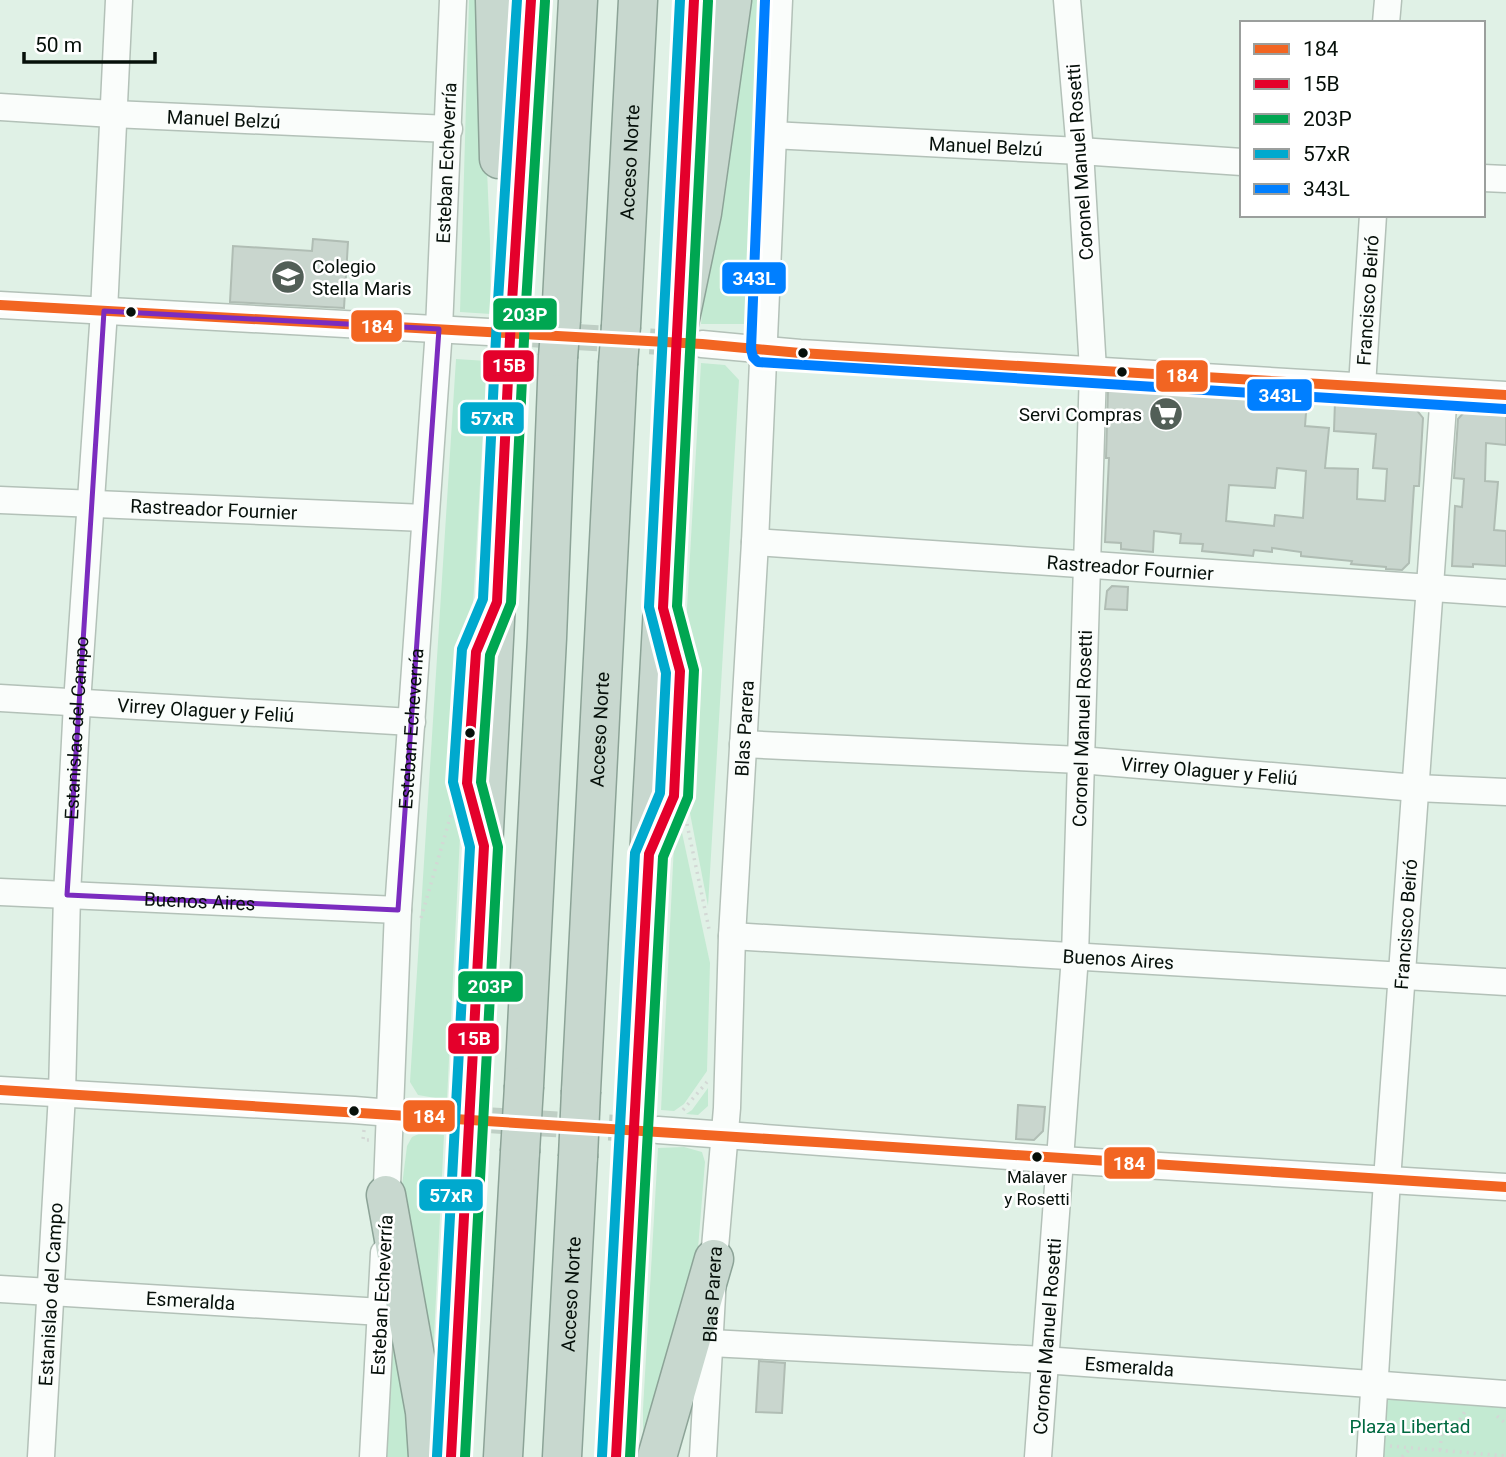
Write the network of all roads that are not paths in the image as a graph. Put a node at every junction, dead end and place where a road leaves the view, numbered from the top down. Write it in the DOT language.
graph roads {
  1 [pos="119,0"];
  2 [pos="453,0"];
  3 [pos="495,0"];
  4 [pos="531,0"];
  5 [pos="578,0"];
  6 [pos="638,0"];
  7 [pos="694,0"];
  8 [pos="732,0"];
  9 [pos="779,0"];
  10 [pos="1067,0"];
  11 [pos="1388,0"];
  12 [pos="1386,21"];
  13 [pos="0,107"];
  14 [pos="113,114"];
  15 [pos="449,129"];
  16 [pos="772,135"];
  17 [pos="1080,151"];
  18 [pos="1240,162"];
  19 [pos="1485,178"];
  20 [pos="1506,180"];
  21 [pos="1373,217"];
  22 [pos="0,305"];
  23 [pos="104,311"];
  24 [pos="439,329"];
  25 [pos="505,330"];
  26 [pos="690,336"];
  27 [pos="765,350"];
  28 [pos="1093,370"];
  29 [pos="1362,386"];
  30 [pos="1444,392"];
  31 [pos="1506,395"];
  32 [pos="0,500"];
  33 [pos="92,505"];
  34 [pos="425,518"];
  35 [pos="755,542"];
  36 [pos="1087,564"];
  37 [pos="1428,589"];
  38 [pos="1506,593"];
  39 [pos="0,698"];
  40 [pos="77,703"];
  41 [pos="412,722"];
  42 [pos="743,744"];
  43 [pos="1080,760"];
  44 [pos="1416,788"];
  45 [pos="1506,792"];
  46 [pos="0,892"];
  47 [pos="67,895"];
  48 [pos="398,910"];
  49 [pos="732,936"];
  50 [pos="1075,956"];
  51 [pos="1403,976"];
  52 [pos="1506,982"];
  53 [pos="0,1090"];
  54 [pos="62,1094"];
  55 [pos="389,1112"];
  56 [pos="646,1121"];
  57 [pos="459,1132"];
  58 [pos="725,1135"];
  59 [pos="1061,1160"];
  60 [pos="1387,1180"];
  61 [pos="1506,1187"];
  62 [pos="386,1195"];
  63 [pos="714,1259"];
  64 [pos="0,1289"];
  65 [pos="50,1292"];
  66 [pos="382,1312"];
  67 [pos="710,1343"];
  68 [pos="1044,1360"];
  69 [pos="1375,1385"];
  70 [pos="1506,1394"];
  71 [pos="1370,1449"];
  72 [pos="41,1457"];
  73 [pos="373,1457"];
  74 [pos="428,1457"];
  75 [pos="451,1457"];
  76 [pos="503,1457"];
  77 [pos="562,1457"];
  78 [pos="616,1457"];
  79 [pos="657,1457"];
  80 [pos="703,1457"];
  81 [pos="1038,1457"];
  1 -- 14 [label="street, Estanislao del Campo"];
  2 -- 15 [label="street, Esteban Echeverría"];
  3 -- 25 [label="highway"];
  4 -- 25 [label="highway"];
  5 -- 76 [label="highway, bridge"];
  6 -- 77 [label="highway, Acceso Norte, bridge"];
  7 -- 26 [label="highway"];
  8 -- 26 [label="highway"];
  9 -- 16 [label="street, Blas Parera"];
  10 -- 17 [label="street, Coronel Manuel Rosetti"];
  11 -- 12 [label="street"];
  13 -- 14 [label="street, Manuel Belzú"];
  14 -- 15 [label="street, Manuel Belzú"];
  14 -- 23 [label="street, Estanislao del Campo"];
  15 -- 24 [label="street, Esteban Echeverría"];
  16 -- 17 [label="street, Manuel Belzú"];
  16 -- 27 [label="street, Blas Parera"];
  17 -- 18 [label="street, Manuel Belzú"];
  17 -- 28 [label="street, Coronel Manuel Rosetti"];
  19 -- 20 [label="street"];
  21 -- 29 [label="street, Francisco Beiró"];
  22 -- 23 [label="street"];
  23 -- 24 [label="street"];
  23 -- 33 [label="street, Estanislao del Campo"];
  24 -- 25 [label="street"];
  24 -- 34 [label="street, Esteban Echeverría"];
  25 -- 57 [label="highway, bridge"];
  26 -- 27 [label="street"];
  26 -- 56 [label="highway, bridge"];
  27 -- 28 [label="street"];
  27 -- 35 [label="street, Blas Parera"];
  28 -- 29 [label="street"];
  28 -- 36 [label="street, Coronel Manuel Rosetti"];
  29 -- 30 [label="street"];
  30 -- 31 [label="street"];
  30 -- 37 [label="street, Francisco Beiró"];
  32 -- 33 [label="street, Rastreador Fournier"];
  33 -- 34 [label="street, Rastreador Fournier"];
  33 -- 40 [label="street, Estanislao del Campo"];
  34 -- 41 [label="street, Esteban Echeverría"];
  35 -- 36 [label="street, Rastreador Fournier"];
  35 -- 42 [label="street, Blas Parera"];
  36 -- 37 [label="street, Rastreador Fournier"];
  36 -- 43 [label="street, Coronel Manuel Rosetti"];
  37 -- 38 [label="street, Rastreador Fournier"];
  37 -- 44 [label="street, Francisco Beiró"];
  39 -- 40 [label="street, Virrey Olaguer y Feliú"];
  40 -- 41 [label="street, Virrey Olaguer y Feliú"];
  40 -- 47 [label="street, Estanislao del Campo"];
  41 -- 48 [label="street, Esteban Echeverría"];
  42 -- 43 [label="street, Virrey Olaguer y Feliú"];
  42 -- 49 [label="street, Blas Parera"];
  43 -- 44 [label="street, Virrey Olaguer y Feliú"];
  43 -- 50 [label="street, Coronel Manuel Rosetti"];
  44 -- 45 [label="street, Virrey Olaguer y Feliú"];
  44 -- 51 [label="street, Francisco Beiró"];
  46 -- 47 [label="street, Buenos Aires"];
  47 -- 48 [label="street, Buenos Aires"];
  47 -- 54 [label="street, Estanislao del Campo"];
  48 -- 55 [label="street, Esteban Echeverría"];
  49 -- 50 [label="street, Buenos Aires"];
  49 -- 58 [label="street, Blas Parera"];
  50 -- 51 [label="street, Buenos Aires"];
  50 -- 59 [label="street, Coronel Manuel Rosetti"];
  51 -- 52 [label="street, Buenos Aires"];
  51 -- 60 [label="street, Francisco Beiró"];
  53 -- 54 [label="street"];
  54 -- 55 [label="street"];
  54 -- 65 [label="street, Estanislao del Campo"];
  55 -- 57 [label="street"];
  55 -- 62 [label="street, Esteban Echeverría"];
  56 -- 58 [label="street"];
  56 -- 78 [label="highway, bridge"];
  57 -- 75 [label="highway"];
  58 -- 59 [label="street"];
  58 -- 63 [label="street, Blas Parera"];
  59 -- 60 [label="street"];
  59 -- 68 [label="street, Coronel Manuel Rosetti"];
  60 -- 61 [label="street"];
  60 -- 69 [label="street, Francisco Beiró"];
  62 -- 66 [label="street, Esteban Echeverría"];
  62 -- 74 [label="highway"];
  63 -- 67 [label="street, Blas Parera"];
  63 -- 79 [label="highway"];
  64 -- 65 [label="street, Esmeralda"];
  65 -- 66 [label="street, Esmeralda"];
  65 -- 72 [label="street, Estanislao del Campo"];
  66 -- 73 [label="street, Esteban Echeverría"];
  67 -- 68 [label="street, Esmeralda"];
  67 -- 80 [label="street, Blas Parera"];
  68 -- 69 [label="street, Esmeralda"];
  68 -- 81 [label="street, Coronel Manuel Rosetti"];
  69 -- 70 [label="street, Esmeralda"];
  69 -- 71 [label="street, Francisco Beiró"];
}
